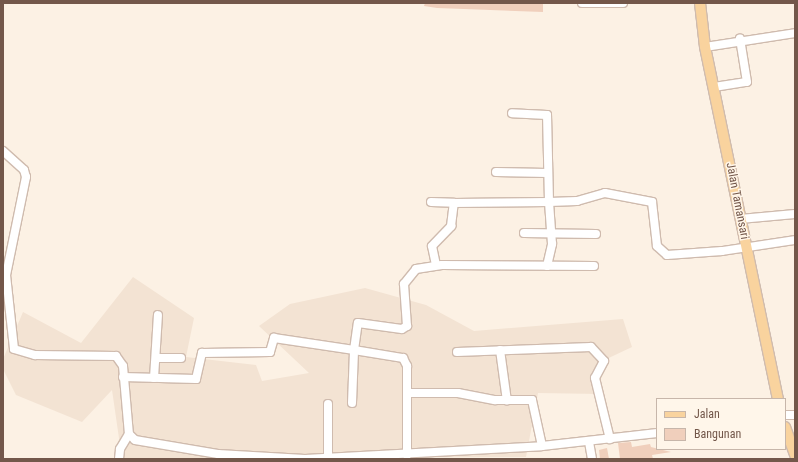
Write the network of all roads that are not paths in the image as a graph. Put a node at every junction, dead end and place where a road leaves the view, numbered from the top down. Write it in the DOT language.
graph roads {
  1 [pos="582,3"];
  2 [pos="623,3"];
  3 [pos="700,3"];
  4 [pos="795,33"];
  5 [pos="740,39"];
  6 [pos="704,47"];
  7 [pos="714,87"];
  8 [pos="512,113"];
  9 [pos="3,151"];
  10 [pos="496,172"];
  11 [pos="547,173"];
  12 [pos="431,202"];
  13 [pos="549,202"];
  14 [pos="454,203"];
  15 [pos="795,214"];
  16 [pos="740,219"];
  17 [pos="524,233"];
  18 [pos="552,233"];
  19 [pos="596,234"];
  20 [pos="795,240"];
  21 [pos="746,247"];
  22 [pos="436,265"];
  23 [pos="547,266"];
  24 [pos="594,266"];
  25 [pos="158,315"];
  26 [pos="354,350"];
  27 [pos="500,350"];
  28 [pos="457,352"];
  29 [pos="156,358"];
  30 [pos="181,358"];
  31 [pos="123,377"];
  32 [pos="154,378"];
  33 [pos="408,393"];
  34 [pos="778,398"];
  35 [pos="507,401"];
  36 [pos="352,403"];
  37 [pos="328,404"];
  38 [pos="786,431"];
  39 [pos="656,433"];
  40 [pos="129,434"];
  41 [pos="610,439"];
  42 [pos="589,442"];
  43 [pos="542,446"];
  44 [pos="407,455"];
  45 [pos="795,456"];
  46 [pos="328,458"];
  47 [pos="378,458"];
  48 [pos="119,459"];
  49 [pos="300,459"];
  50 [pos="592,459"];
  1 -- 2 [label="street"];
  3 -- 6 [label="main road, Jalan Tamansari"];
  4 -- 5 [label="street"];
  5 -- 6 [label="street"];
  5 -- 7 [label="street"];
  6 -- 7 [label="main road, Jalan Tamansari"];
  7 -- 16 [label="main road, Jalan Tamansari"];
  8 -- 11 [label="street"];
  9 -- 31 [label="street"];
  10 -- 11 [label="street"];
  11 -- 13 [label="street"];
  12 -- 14 [label="street"];
  13 -- 14 [label="street"];
  13 -- 18 [label="street"];
  13 -- 21 [label="street"];
  14 -- 22 [label="street"];
  15 -- 16 [label="street"];
  16 -- 21 [label="main road, Jalan Tamansari"];
  17 -- 18 [label="street"];
  18 -- 19 [label="street"];
  18 -- 23 [label="street"];
  20 -- 21 [label="street"];
  21 -- 34 [label="main road, Jalan Tamansari"];
  22 -- 23 [label="street"];
  22 -- 26 [label="street"];
  23 -- 24 [label="street"];
  25 -- 29 [label="street"];
  26 -- 32 [label="street"];
  26 -- 33 [label="street"];
  26 -- 36 [label="street"];
  27 -- 28 [label="street"];
  27 -- 35 [label="street"];
  27 -- 41 [label="street"];
  29 -- 30 [label="street"];
  29 -- 32 [label="street"];
  31 -- 32 [label="street"];
  31 -- 40 [label="street"];
  33 -- 35 [label="street"];
  33 -- 44 [label="street"];
  35 -- 43 [label="street"];
  37 -- 46 [label="street"];
  38 -- 45 [label="main road"];
  39 -- 41 [label="street"];
  40 -- 48 [label="street"];
  40 -- 49 [label="street"];
  41 -- 42 [label="street"];
  42 -- 43 [label="street"];
  42 -- 50 [label="street"];
  43 -- 44 [label="street"];
  44 -- 47 [label="street"];
  46 -- 47 [label="street"];
  46 -- 49 [label="street"];
}
